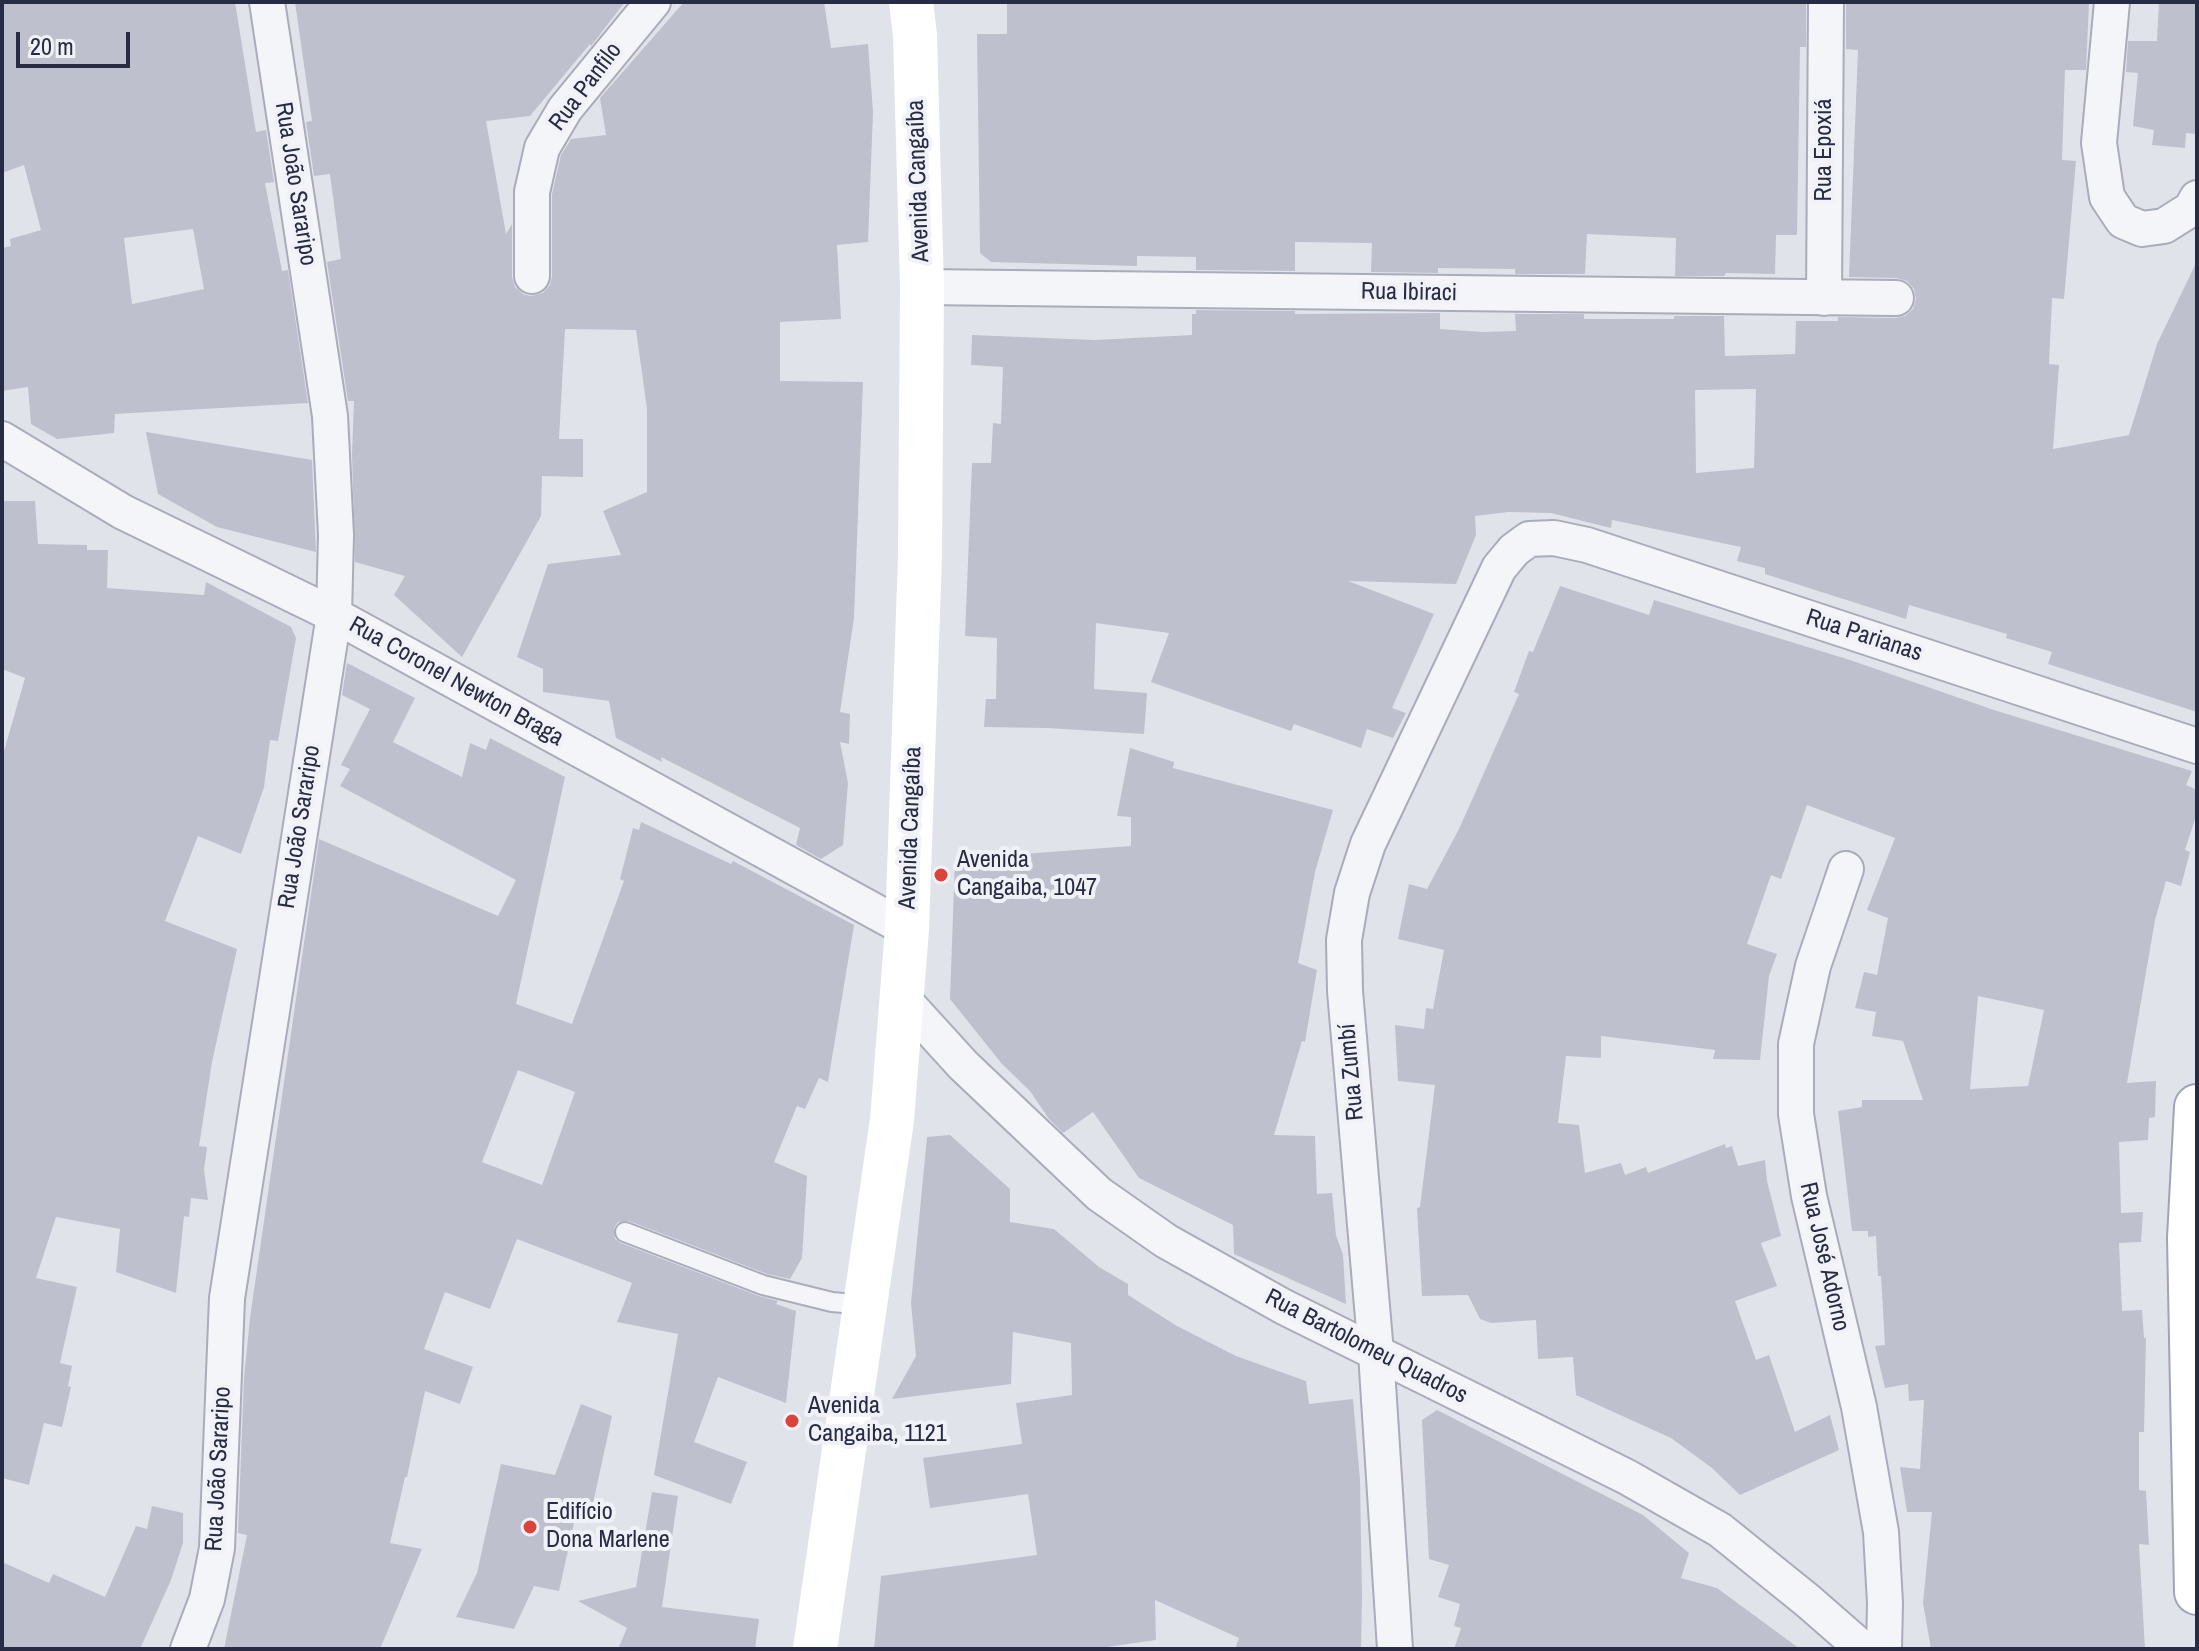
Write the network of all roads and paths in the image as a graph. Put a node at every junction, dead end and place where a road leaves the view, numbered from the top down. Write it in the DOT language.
graph roads {
  1 [pos="267,2"];
  2 [pos="653,2"];
  3 [pos="911,2"];
  4 [pos="1826,2"];
  5 [pos="2112,2"];
  6 [pos="2197,198"];
  7 [pos="532,276"];
  8 [pos="922,287"];
  9 [pos="1824,298"];
  10 [pos="1896,298"];
  11 [pos="2,439"];
  12 [pos="1529,539"];
  13 [pos="334,615"];
  14 [pos="2197,746"];
  15 [pos="1846,869"];
  16 [pos="907,929"];
  17 [pos="902,998"];
  18 [pos="2197,1107"];
  19 [pos="625,1232"];
  20 [pos="866,1305"];
  21 [pos="1376,1353"];
  22 [pos="2197,1592"];
  23 [pos="188,1649"];
  24 [pos="815,1649"];
  25 [pos="1395,1649"];
  26 [pos="1863,1649"];
  27 [pos="1884,1649"];
  1 -- 13 [label="street, Rua João Sararipo"];
  2 -- 7 [label="street, Rua Panfilo"];
  3 -- 8 [label="main road, Avenida Cangaíba"];
  4 -- 9 [label="street, Rua Epoxiá"];
  5 -- 6 [label="street"];
  8 -- 9 [label="street, Rua Ibiraci"];
  8 -- 16 [label="main road, Avenida Cangaíba"];
  9 -- 10 [label="street, Rua Ibiraci"];
  11 -- 13 [label="street, Rua Coronel Newton Braga"];
  12 -- 14 [label="street, Rua Parianas"];
  12 -- 21 [label="street, Rua Zumbí"];
  13 -- 16 [label="street, Rua Coronel Newton Braga"];
  13 -- 23 [label="street, Rua João Sararipo"];
  15 -- 27 [label="street, Rua José Adorno"];
  16 -- 17 [label="main road, Avenida Cangaíba"];
  17 -- 20 [label="main road, Avenida Cangaíba"];
  17 -- 21 [label="street, Rua Bartolomeu Quadros"];
  18 -- 22 [label="main road"];
  19 -- 20 [label="lane"];
  20 -- 24 [label="main road, Avenida Cangaíba"];
  21 -- 25 [label="street, Rua Zumbí"];
  21 -- 26 [label="street, Rua Bartolomeu Quadros"];
}
